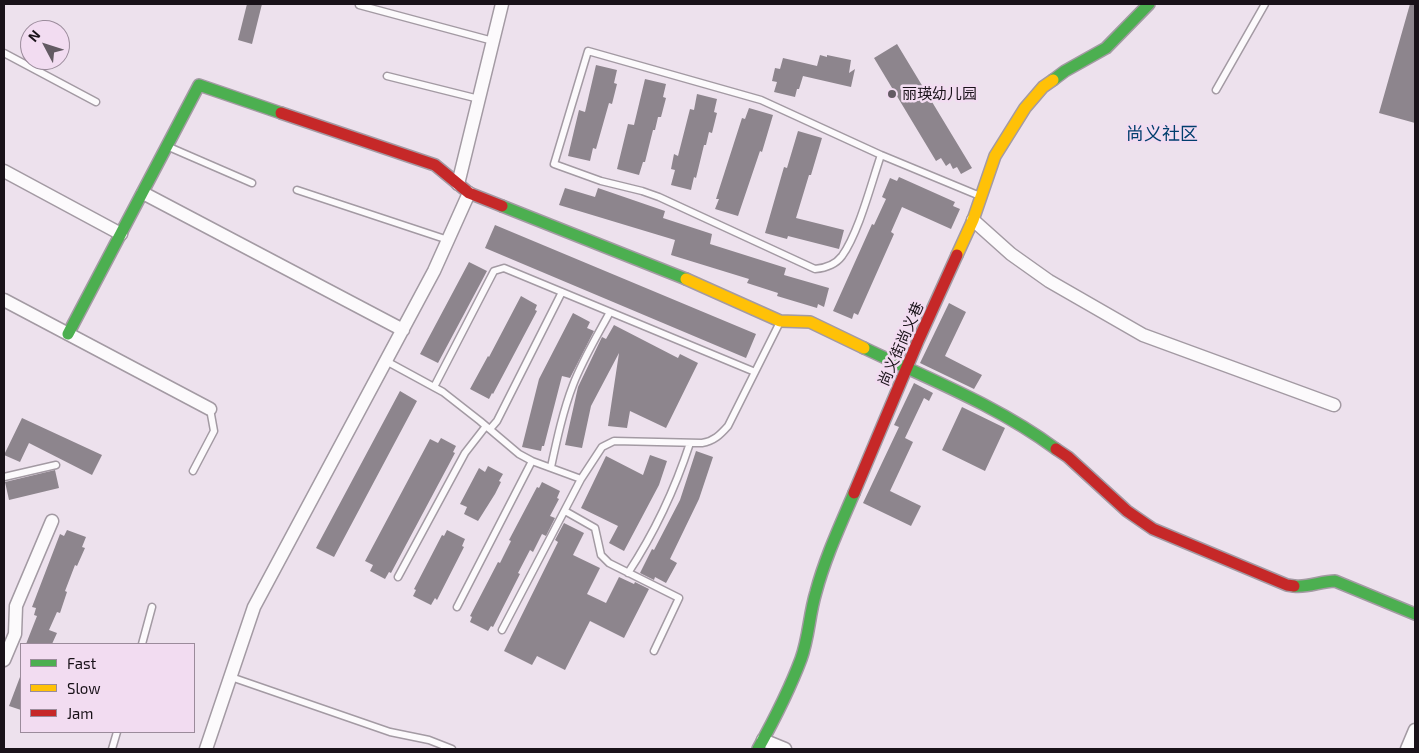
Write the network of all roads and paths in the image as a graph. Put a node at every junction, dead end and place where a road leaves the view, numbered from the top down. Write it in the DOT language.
graph roads {
  1 [pos="502,4"];
  2 [pos="1149,4"];
  3 [pos="1265,4"];
  4 [pos="359,5"];
  5 [pos="493,41"];
  6 [pos="4,53"];
  7 [pos="387,76"];
  8 [pos="1216,90"];
  9 [pos="479,99"];
  10 [pos="96,102"];
  11 [pos="168,146"];
  12 [pos="881,155"];
  13 [pos="4,171"];
  14 [pos="252,183"];
  15 [pos="458,184"];
  16 [pos="297,190"];
  17 [pos="143,193"];
  18 [pos="469,193"];
  19 [pos="981,197"];
  20 [pos="974,220"];
  21 [pos="121,234"];
  22 [pos="448,240"];
  23 [pos="562,292"];
  24 [pos="4,300"];
  25 [pos="610,312"];
  26 [pos="780,321"];
  27 [pos="403,330"];
  28 [pos="68,334"];
  29 [pos="386,361"];
  30 [pos="907,367"];
  31 [pos="754,372"];
  32 [pos="434,387"];
  33 [pos="1334,405"];
  34 [pos="210,409"];
  35 [pos="488,427"];
  36 [pos="690,443"];
  37 [pos="532,461"];
  38 [pos="56,465"];
  39 [pos="551,467"];
  40 [pos="194,471"];
  41 [pos="4,477"];
  42 [pos="582,479"];
  43 [pos="565,511"];
  44 [pos="52,521"];
  45 [pos="628,572"];
  46 [pos="398,577"];
  47 [pos="457,607"];
  48 [pos="152,608"];
  49 [pos="1415,614"];
  50 [pos="502,630"];
  51 [pos="142,643"];
  52 [pos="654,651"];
  53 [pos="4,660"];
  54 [pos="231,677"];
  55 [pos="1415,730"];
  56 [pos="117,733"];
  57 [pos="761,745"];
  58 [pos="112,749"];
  59 [pos="206,749"];
  60 [pos="452,749"];
  61 [pos="785,749"];
  62 [pos="1407,749"];
  1 -- 5 [label="street"];
  2 -- 19 [label="street, 尚义街尚义巷"];
  3 -- 8 [label="lane"];
  4 -- 5 [label="lane"];
  5 -- 9 [label="street"];
  6 -- 10 [label="lane"];
  7 -- 9 [label="lane"];
  9 -- 15 [label="street"];
  11 -- 14 [label="lane"];
  11 -- 15 [label="street"];
  11 -- 17 [label="street"];
  12 -- 12 [label="lane"];
  12 -- 19 [label="lane"];
  13 -- 21 [label="street"];
  15 -- 18 [label="street"];
  16 -- 22 [label="lane"];
  17 -- 21 [label="street"];
  17 -- 27 [label="street"];
  18 -- 22 [label="street"];
  18 -- 26 [label="street"];
  19 -- 20 [label="street, 尚义街尚义巷"];
  20 -- 30 [label="street, 尚义街尚义巷"];
  20 -- 33 [label="street"];
  21 -- 28 [label="street"];
  22 -- 27 [label="street"];
  23 -- 25 [label="lane"];
  23 -- 32 [label="lane"];
  23 -- 35 [label="lane"];
  24 -- 28 [label="street"];
  25 -- 31 [label="lane"];
  25 -- 39 [label="lane"];
  26 -- 30 [label="street"];
  26 -- 31 [label="lane"];
  27 -- 29 [label="street"];
  28 -- 34 [label="street"];
  29 -- 32 [label="lane"];
  29 -- 54 [label="street"];
  30 -- 49 [label="street"];
  30 -- 57 [label="street, 尚义街尚义巷"];
  31 -- 36 [label="lane"];
  32 -- 35 [label="lane"];
  34 -- 40 [label="lane"];
  35 -- 37 [label="lane"];
  35 -- 46 [label="lane"];
  36 -- 42 [label="lane"];
  36 -- 45 [label="lane"];
  37 -- 39 [label="lane"];
  37 -- 47 [label="lane"];
  38 -- 41 [label="lane"];
  39 -- 42 [label="lane"];
  42 -- 43 [label="lane"];
  43 -- 45 [label="lane"];
  43 -- 50 [label="lane"];
  44 -- 53 [label="street"];
  45 -- 52 [label="lane"];
  48 -- 51 [label="lane"];
  54 -- 59 [label="street"];
  54 -- 60 [label="lane"];
  55 -- 62 [label="street"];
  56 -- 58 [label="lane"];
  57 -- 61 [label="street"];
}
